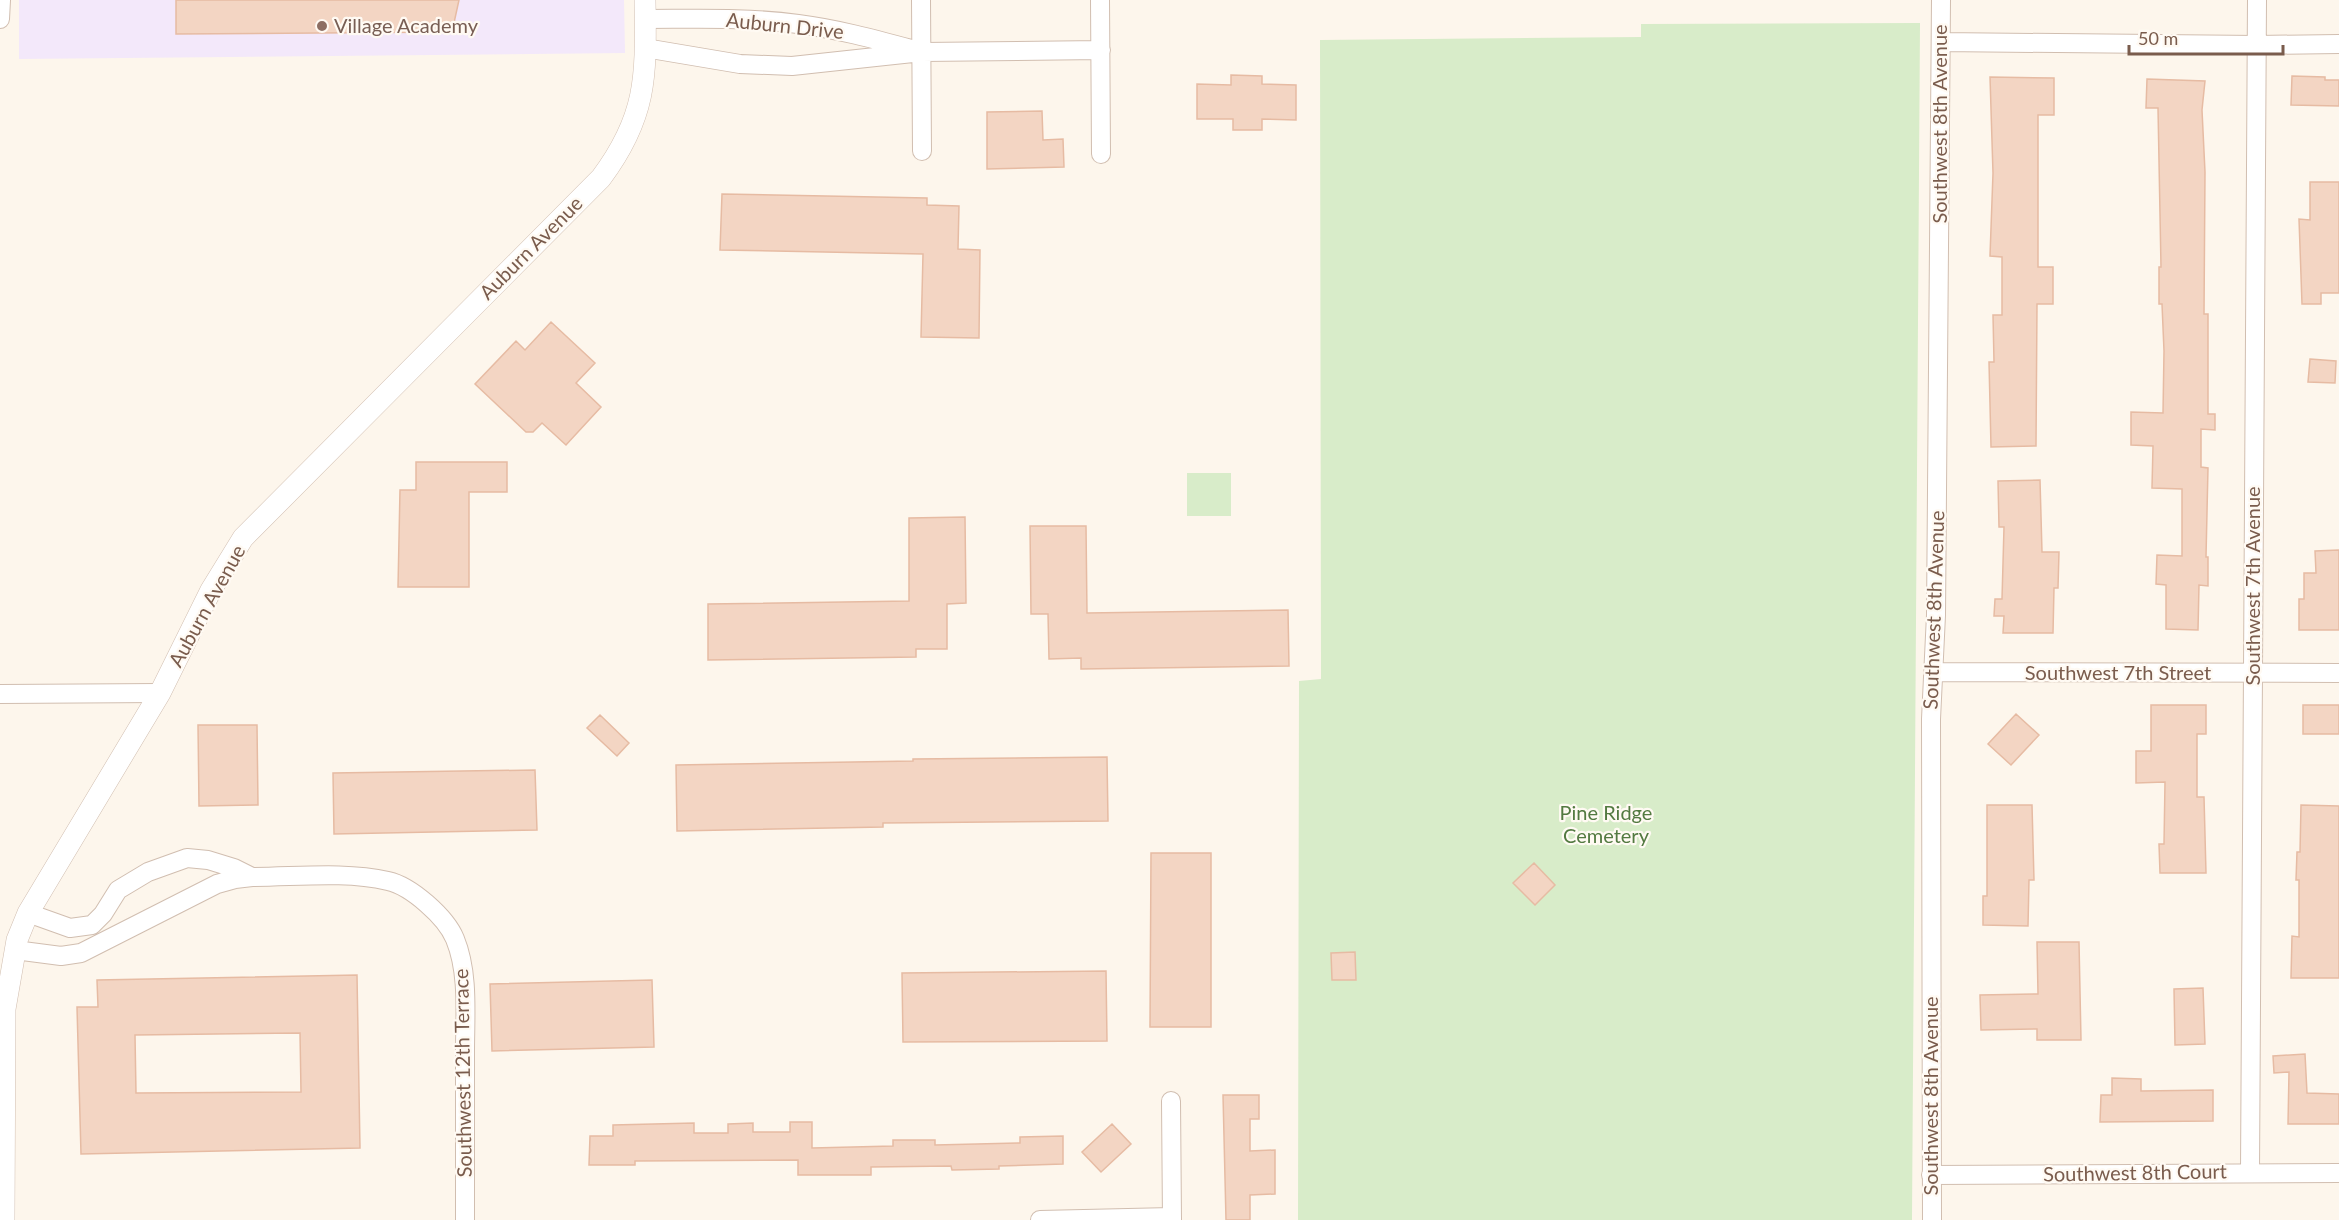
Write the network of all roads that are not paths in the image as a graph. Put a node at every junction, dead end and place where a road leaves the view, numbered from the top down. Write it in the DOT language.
graph roads {
  1 [pos="1,0"];
  2 [pos="921,0"];
  3 [pos="1100,0"];
  4 [pos="1941,0"];
  5 [pos="2256,0"];
  6 [pos="645,9"];
  7 [pos="0,19"];
  8 [pos="1941,42"];
  9 [pos="2339,44"];
  10 [pos="2257,45"];
  11 [pos="645,48"];
  12 [pos="1101,50"];
  13 [pos="922,52"];
  14 [pos="922,151"];
  15 [pos="1101,154"];
  16 [pos="1934,672"];
  17 [pos="2252,673"];
  18 [pos="2339,673"];
  19 [pos="160,693"];
  20 [pos="0,694"];
  21 [pos="252,877"];
  22 [pos="28,913"];
  23 [pos="15,950"];
  24 [pos="1171,1101"];
  25 [pos="2250,1172"];
  26 [pos="2339,1173"];
  27 [pos="1931,1175"];
  28 [pos="1172,1219"];
  29 [pos="4,1220"];
  30 [pos="465,1220"];
  31 [pos="1040,1220"];
  32 [pos="1932,1220"];
  1 -- 7 [label="street"];
  2 -- 13 [label="street"];
  3 -- 12 [label="street"];
  4 -- 8 [label="street, Southwest 8th Avenue"];
  5 -- 10 [label="street, Southwest 7th Avenue"];
  6 -- 11 [label="street, Auburn Avenue"];
  6 -- 13 [label="street, Auburn Drive"];
  8 -- 10 [label="street"];
  8 -- 16 [label="street, Southwest 8th Avenue"];
  9 -- 10 [label="street"];
  10 -- 17 [label="street, Southwest 7th Avenue"];
  11 -- 13 [label="street, Auburn Drive"];
  11 -- 19 [label="street, Auburn Avenue"];
  12 -- 13 [label="street, Auburn Drive"];
  12 -- 15 [label="street"];
  13 -- 14 [label="street"];
  16 -- 17 [label="street, Southwest 7th Street"];
  16 -- 27 [label="street, Southwest 8th Avenue"];
  17 -- 18 [label="street, Southwest 7th Street"];
  17 -- 25 [label="street, Southwest 7th Avenue"];
  19 -- 20 [label="street"];
  19 -- 22 [label="street, Auburn Avenue"];
  21 -- 22 [label="street, Southwest 12th Terrace"];
  21 -- 23 [label="street, Southwest 12th Terrace"];
  21 -- 30 [label="street, Southwest 12th Terrace"];
  22 -- 23 [label="street, Auburn Avenue"];
  23 -- 29 [label="street, Auburn Avenue"];
  24 -- 28 [label="street"];
  25 -- 26 [label="street, Southwest 8th Court"];
  25 -- 27 [label="street, Southwest 8th Court"];
  27 -- 32 [label="street, Southwest 8th Avenue"];
  28 -- 31 [label="street"];
}
